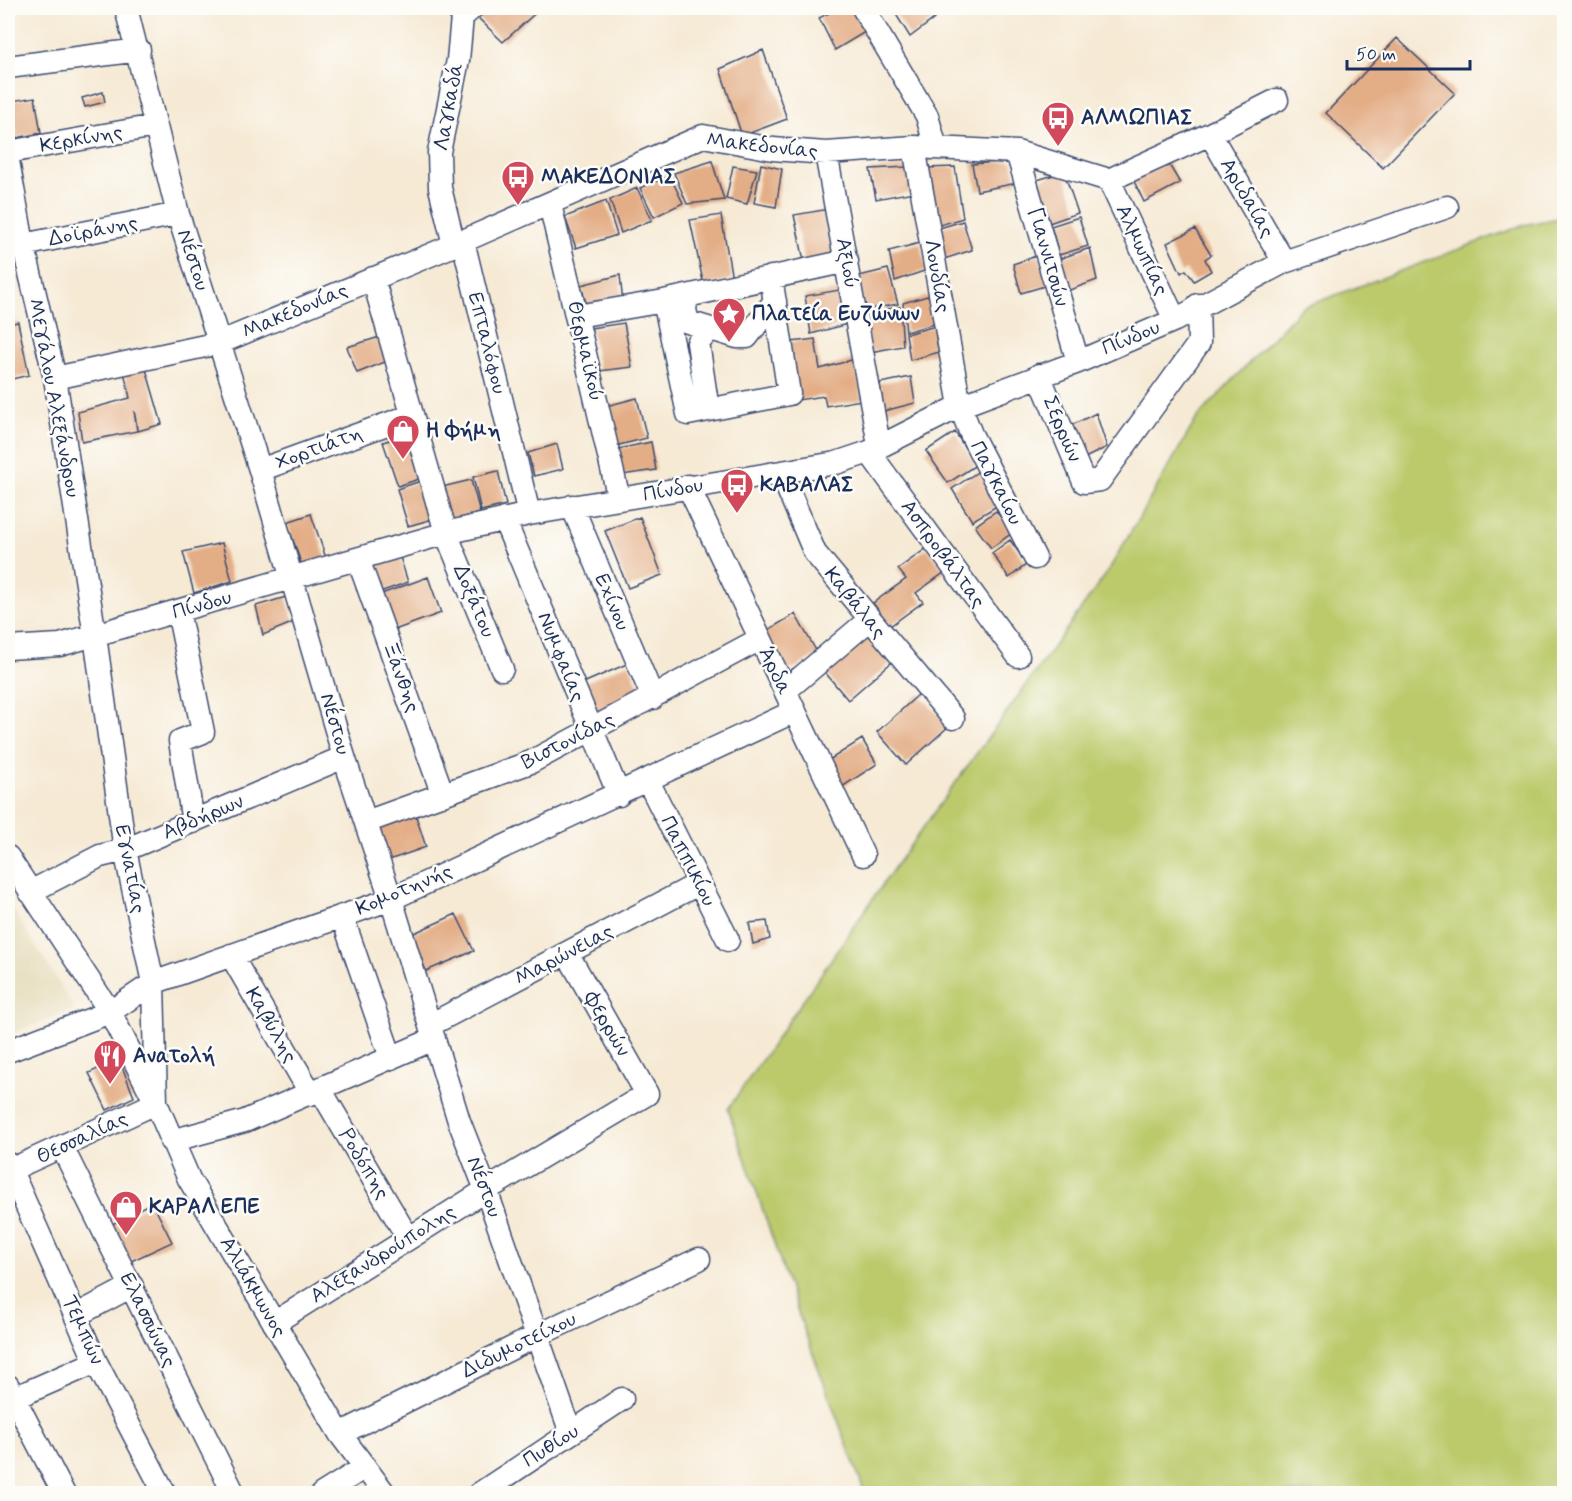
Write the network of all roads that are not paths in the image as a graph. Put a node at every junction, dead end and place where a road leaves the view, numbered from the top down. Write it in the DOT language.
graph roads {
  1 [pos="126,8"];
  2 [pos="472,8"];
  3 [pos="863,8"];
  4 [pos="139,50"];
  5 [pos="8,67"];
  6 [pos="1277,100"];
  7 [pos="154,126"];
  8 [pos="1210,134"];
  9 [pos="925,147"];
  10 [pos="8,152"];
  11 [pos="1017,152"];
  12 [pos="826,153"];
  13 [pos="8,161"];
  14 [pos="1109,180"];
  15 [pos="550,204"];
  16 [pos="1447,207"];
  17 [pos="178,214"];
  18 [pos="458,243"];
  19 [pos="15,246"];
  20 [pos="847,261"];
  21 [pos="1284,262"];
  22 [pos="771,277"];
  23 [pos="373,279"];
  24 [pos="687,296"];
  25 [pos="664,301"];
  26 [pos="775,301"];
  27 [pos="1198,305"];
  28 [pos="577,316"];
  29 [pos="1175,320"];
  30 [pos="710,329"];
  31 [pos="219,343"];
  32 [pos="1078,362"];
  33 [pos="1039,375"];
  34 [pos="55,378"];
  35 [pos="960,406"];
  36 [pos="708,410"];
  37 [pos="412,415"];
  38 [pos="874,448"];
  39 [pos="260,470"];
  40 [pos="781,473"];
  41 [pos="687,486"];
  42 [pos="619,499"];
  43 [pos="572,506"];
  44 [pos="529,514"];
  45 [pos="504,519"];
  46 [pos="446,533"];
  47 [pos="1035,558"];
  48 [pos="358,559"];
  49 [pos="293,578"];
  50 [pos="178,611"];
  51 [pos="869,620"];
  52 [pos="95,636"];
  53 [pos="760,639"];
  54 [pos="8,648"];
  55 [pos="1018,656"];
  56 [pos="502,669"];
  57 [pos="653,698"];
  58 [pos="790,701"];
  59 [pos="953,718"];
  60 [pos="591,731"];
  61 [pos="344,757"];
  62 [pos="648,781"];
  63 [pos="443,795"];
  64 [pos="619,795"];
  65 [pos="193,822"];
  66 [pos="366,822"];
  67 [pos="124,850"];
  68 [pos="863,855"];
  69 [pos="8,857"];
  70 [pos="698,884"];
  71 [pos="30,892"];
  72 [pos="392,899"];
  73 [pos="342,916"];
  74 [pos="728,940"];
  75 [pos="567,953"];
  76 [pos="231,955"];
  77 [pos="153,983"];
  78 [pos="110,1012"];
  79 [pos="432,1032"];
  80 [pos="8,1051"];
  81 [pos="391,1058"];
  82 [pos="315,1092"];
  83 [pos="647,1094"];
  84 [pos="156,1103"];
  85 [pos="171,1142"];
  86 [pos="62,1147"];
  87 [pos="8,1169"];
  88 [pos="486,1190"];
  89 [pos="408,1238"];
  90 [pos="699,1259"];
  91 [pos="132,1286"];
  92 [pos="77,1315"];
  93 [pos="274,1323"];
  94 [pos="536,1336"];
  95 [pos="96,1362"];
  96 [pos="11,1392"];
  97 [pos="622,1400"];
  98 [pos="571,1433"];
  99 [pos="340,1434"];
  100 [pos="365,1467"];
  101 [pos="64,1494"];
  102 [pos="165,1494"];
  103 [pos="234,1494"];
  104 [pos="322,1494"];
  105 [pos="385,1494"];
  106 [pos="479,1494"];
  1 -- 4 [label="street, Νέστου"];
  2 -- 18 [label="street, Λαγκαδά"];
  3 -- 9 [label="street, Λουδίας"];
  4 -- 5 [label="street"];
  4 -- 7 [label="street, Νέστου"];
  6 -- 8 [label="street"];
  7 -- 10 [label="street, Κερκίνης"];
  7 -- 17 [label="street, Νέστου"];
  8 -- 14 [label="street"];
  8 -- 21 [label="street, Αριδαίας"];
  9 -- 11 [label="street, Μακεδονίας"];
  9 -- 12 [label="street, Μακεδονίας"];
  9 -- 35 [label="street, Λουδίας"];
  11 -- 14 [label="street, Μακεδονίας"];
  11 -- 32 [label="street, Γιαννιτσών"];
  12 -- 15 [label="street, Μακεδονίας"];
  12 -- 20 [label="street, Αξιού"];
  13 -- 19 [label="street, Μεγάλου Αλεξάνδρου"];
  14 -- 29 [label="street, Αλμωπίας"];
  15 -- 18 [label="street, Μακεδονίας"];
  15 -- 28 [label="street, Θερμαϊκού"];
  16 -- 21 [label="street, Πίνδου"];
  17 -- 19 [label="street, Δοϊράνης"];
  17 -- 31 [label="street, Νέστου"];
  18 -- 23 [label="street, Μακεδονίας"];
  18 -- 44 [label="street, Επταλόφου"];
  19 -- 34 [label="street, Μεγάλου Αλεξάνδρου"];
  20 -- 22 [label="street"];
  20 -- 38 [label="street, Αξιού"];
  21 -- 27 [label="street, Πίνδου"];
  22 -- 24 [label="street"];
  22 -- 26 [label="street"];
  23 -- 31 [label="street, Μακεδονίας"];
  23 -- 37 [label="street, Δοξάτου"];
  24 -- 25 [label="street"];
  24 -- 30 [label="street"];
  25 -- 28 [label="street"];
  25 -- 36 [label="street"];
  26 -- 30 [label="street"];
  26 -- 36 [label="street"];
  27 -- 29 [label="street, Πίνδου"];
  27 -- 33 [label="street, Σερρών"];
  28 -- 42 [label="street, Θερμαϊκού"];
  29 -- 32 [label="street, Πίνδου"];
  30 -- 36 [label="street"];
  31 -- 34 [label="street, Μακεδονίας"];
  31 -- 39 [label="street, Νέστου"];
  32 -- 33 [label="street, Πίνδου"];
  33 -- 35 [label="street, Πίνδου"];
  34 -- 52 [label="street, Μεγάλου Αλεξάνδρου"];
  35 -- 38 [label="street, Πίνδου"];
  35 -- 47 [label="street, Παγκαίου"];
  37 -- 39 [label="street, Χορτιάτη"];
  37 -- 46 [label="street, Δοξάτου"];
  38 -- 40 [label="street, Πίνδου"];
  38 -- 55 [label="street, Ασπροβάλτας"];
  39 -- 49 [label="street, Νέστου"];
  40 -- 41 [label="street, Πίνδου"];
  40 -- 51 [label="street, Καβάλας"];
  41 -- 42 [label="street, Πίνδου"];
  41 -- 53 [label="street, Άρδα"];
  42 -- 43 [label="street, Πίνδου"];
  43 -- 44 [label="street, Πίνδου"];
  43 -- 57 [label="street, Εχίνου"];
  44 -- 45 [label="street, Πίνδου"];
  45 -- 46 [label="street, Πίνδου"];
  45 -- 60 [label="street, Νυμφαίας"];
  46 -- 48 [label="street, Πίνδου"];
  46 -- 56 [label="street, Δοξάτου"];
  48 -- 49 [label="street, Πίνδου"];
  48 -- 63 [label="street, Ξάνθης"];
  49 -- 50 [label="street, Πίνδου"];
  49 -- 61 [label="street, Νέστου"];
  50 -- 52 [label="street, Πίνδου"];
  50 -- 65 [label="street"];
  51 -- 58 [label="street, Κομοτηνής"];
  51 -- 59 [label="street, Καβάλας"];
  52 -- 54 [label="street, Πίνδου"];
  52 -- 67 [label="street, Εγνατίας"];
  53 -- 57 [label="street, Βιστονίδας"];
  53 -- 58 [label="street, Άρδα"];
  57 -- 60 [label="street, Βιστονίδας"];
  58 -- 62 [label="street, Κομοτηνής"];
  58 -- 68 [label="street, Άρδα"];
  60 -- 63 [label="street, Βιστονίδας"];
  60 -- 64 [label="street, Νυμφαίας"];
  61 -- 65 [label="street, Αβδήρων"];
  61 -- 66 [label="street, Νέστου"];
  62 -- 64 [label="street, Κομοτηνής"];
  62 -- 70 [label="street, Παππικίου"];
  63 -- 66 [label="street, Βιστονίδας"];
  64 -- 72 [label="street, Κομοτηνής"];
  65 -- 67 [label="street, Αβδήρων"];
  66 -- 72 [label="street, Νέστου"];
  67 -- 71 [label="street, Αβδήρων"];
  67 -- 77 [label="street, Εγνατίας"];
  69 -- 71 [label="street, Αλιάκμωνος"];
  70 -- 74 [label="street, Παππικίου"];
  70 -- 75 [label="street, Μαρώνειας"];
  71 -- 78 [label="street, Αλιάκμωνος"];
  72 -- 73 [label="street, Κομοτηνής"];
  72 -- 79 [label="street, Νέστου"];
  73 -- 76 [label="street, Κομοτηνής"];
  73 -- 81 [label="street"];
  75 -- 79 [label="street, Μαρώνειας"];
  75 -- 83 [label="street, Φερρών"];
  76 -- 77 [label="street, Κομοτηνής"];
  76 -- 82 [label="street, Καβύλης"];
  77 -- 78 [label="street, Κομοτηνής"];
  77 -- 84 [label="street, Εγνατίας"];
  78 -- 80 [label="street, Κομοτηνής"];
  78 -- 84 [label="street, Αλιάκμωνος"];
  79 -- 81 [label="street, Μαρώνειας"];
  79 -- 88 [label="street, Νέστου"];
  81 -- 82 [label="street, Μαρώνειας"];
  82 -- 85 [label="street, Μαρώνειας"];
  82 -- 89 [label="street, Ροδόπης"];
  83 -- 88 [label="street, Αλεξανδρούπολης"];
  84 -- 85 [label="street, Αλιάκμωνος"];
  84 -- 86 [label="street, Θεσσαλίας"];
  85 -- 93 [label="street, Αλιάκμωνος"];
  86 -- 87 [label="street, Θεσσαλίας"];
  86 -- 91 [label="street, Ελασσώνας"];
  87 -- 92 [label="street, Τεμπών"];
  88 -- 89 [label="street, Αλεξανδρούπολης"];
  88 -- 94 [label="street, Νέστου"];
  89 -- 93 [label="street, Αλεξανδρούπολης"];
  90 -- 94 [label="street, Διδυμοτείχου"];
  91 -- 92 [label="street"];
  91 -- 103 [label="street, Ελασσώνας"];
  92 -- 95 [label="street, Τεμπών"];
  93 -- 99 [label="street, Αλιάκμωνος"];
  94 -- 98 [label="street, Νέστου"];
  94 -- 99 [label="street, Διδυμοτείχου"];
  95 -- 96 [label="street"];
  95 -- 102 [label="street, Τεμπών"];
  96 -- 101 [label="street"];
  97 -- 98 [label="street, Πυθίου"];
  98 -- 106 [label="street, Πυθίου"];
  99 -- 100 [label="street, Αλιάκμωνος"];
  100 -- 104 [label="street"];
  100 -- 105 [label="street, Αλιάκμωνος"];
}
